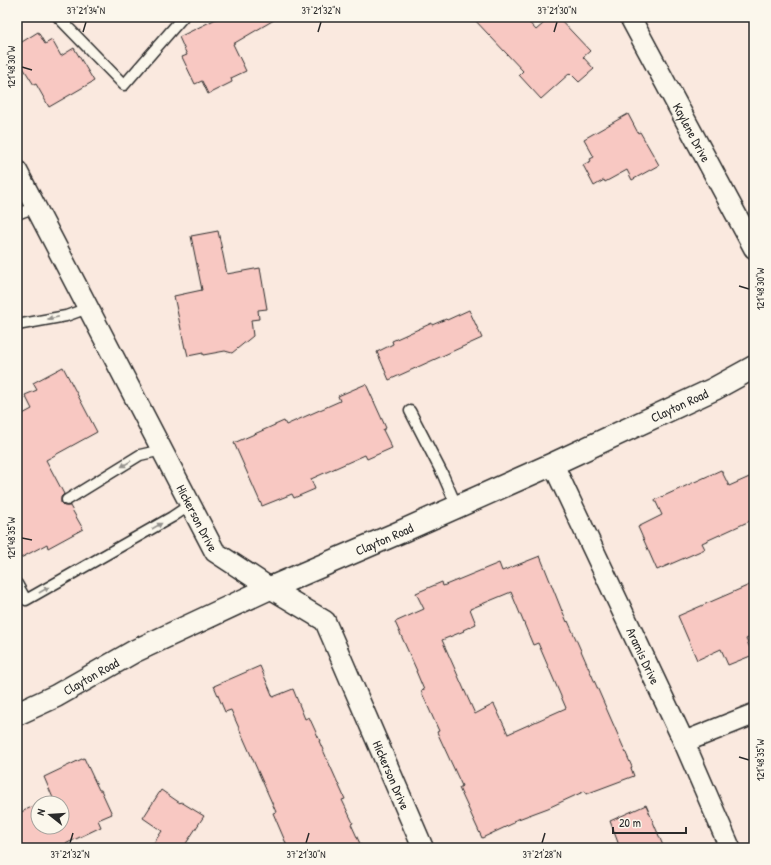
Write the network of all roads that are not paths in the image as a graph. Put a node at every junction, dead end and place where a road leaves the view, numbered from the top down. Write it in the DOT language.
graph roads {
  1 [pos="58,17"];
  2 [pos="184,17"];
  3 [pos="630,17"];
  4 [pos="17,171"];
  5 [pos="36,207"];
  6 [pos="17,214"];
  7 [pos="754,248"];
  8 [pos="88,308"];
  9 [pos="17,325"];
  10 [pos="754,367"];
  11 [pos="410,411"];
  12 [pos="162,450"];
  13 [pos="554,464"];
  14 [pos="67,500"];
  15 [pos="190,505"];
  16 [pos="457,506"];
  17 [pos="17,584"];
  18 [pos="270,588"];
  19 [pos="17,714"];
  20 [pos="754,714"];
  21 [pos="684,742"];
  22 [pos="423,848"];
  23 [pos="730,848"];
  1 -- 2 [label="lane"];
  3 -- 7 [label="street, Kaylene Drive"];
  4 -- 5 [label="street, Hickerson Drive"];
  5 -- 6 [label="lane"];
  5 -- 8 [label="street, Hickerson Drive"];
  8 -- 9 [label="lane, one-way"];
  8 -- 12 [label="street, Hickerson Drive"];
  10 -- 13 [label="street, Clayton Road"];
  11 -- 16 [label="lane"];
  12 -- 14 [label="lane, one-way"];
  12 -- 15 [label="street, Hickerson Drive"];
  13 -- 16 [label="street, Clayton Road"];
  13 -- 21 [label="street, Aramis Drive"];
  17 -- 15 [label="lane, one-way"];
  15 -- 18 [label="street, Hickerson Drive"];
  16 -- 18 [label="street, Clayton Road"];
  18 -- 19 [label="street, Clayton Road"];
  18 -- 22 [label="street, Hickerson Drive"];
  20 -- 21 [label="street"];
  21 -- 23 [label="street, Aramis Drive"];
}
